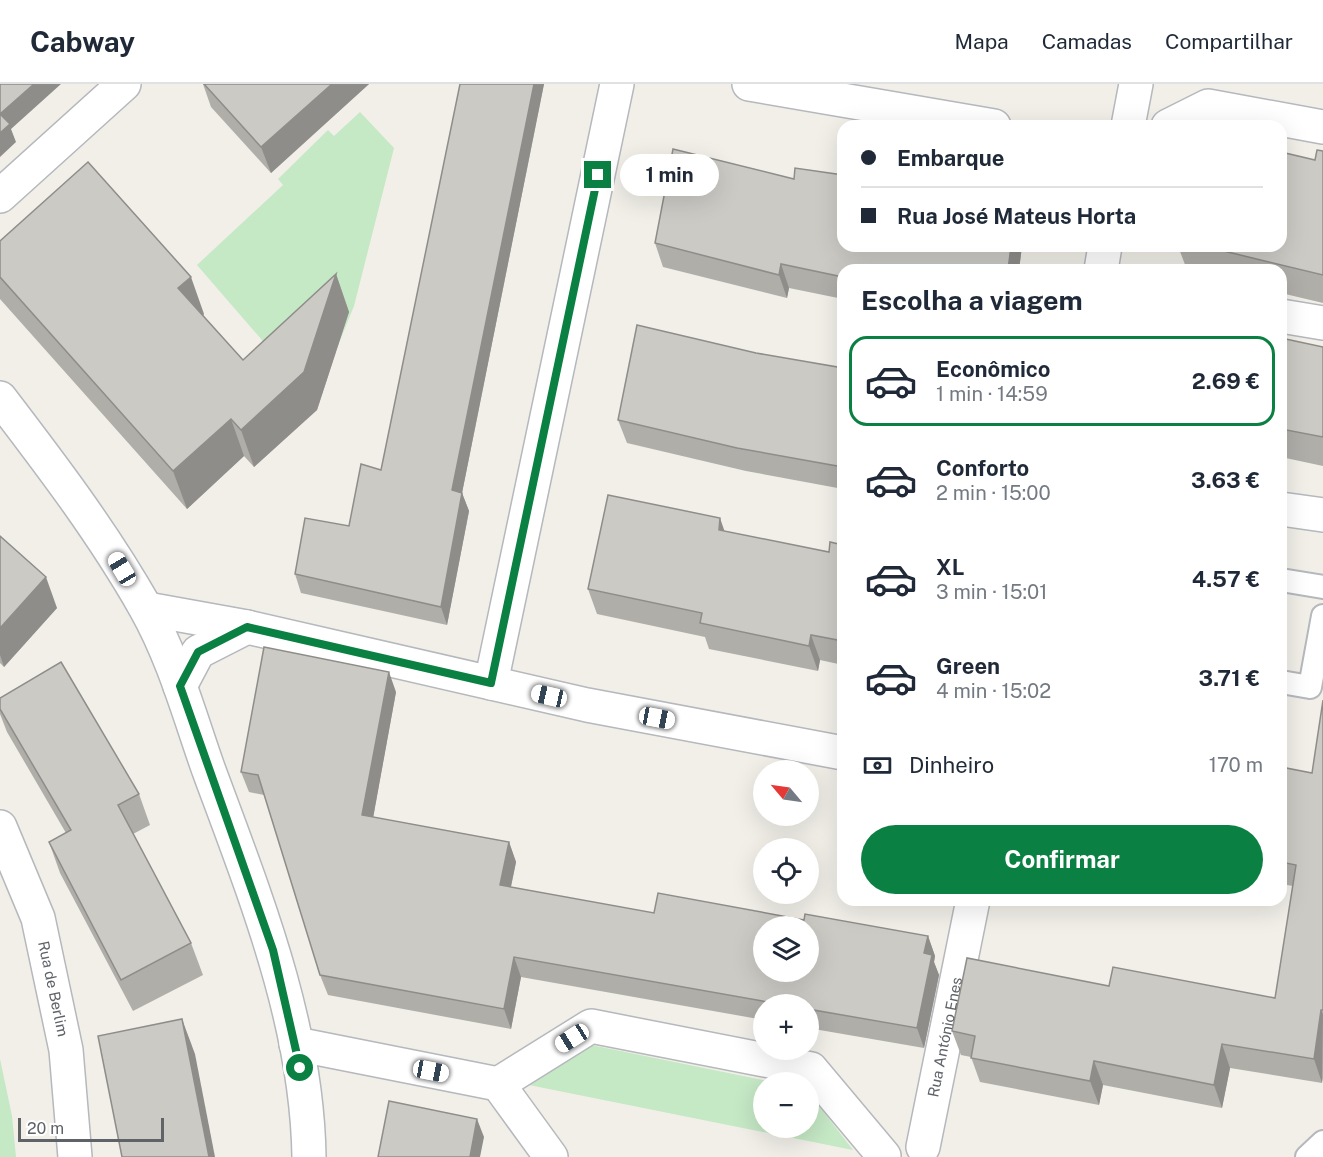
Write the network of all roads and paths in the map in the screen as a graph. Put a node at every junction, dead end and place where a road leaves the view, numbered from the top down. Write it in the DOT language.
graph roads {
  1 [pos="124,84"];
  2 [pos="617,84"];
  3 [pos="749,84"];
  4 [pos="1136,84"];
  5 [pos="959,120"];
  6 [pos="1129,120"];
  7 [pos="1180,120"];
  8 [pos="1285,120"];
  9 [pos="1287,120"];
  10 [pos="1323,127"];
  11 [pos="0,196"];
  12 [pos="1287,317"];
  13 [pos="1323,323"];
  14 [pos="0,398"];
  15 [pos="1287,510"];
  16 [pos="1323,514"];
  17 [pos="1287,581"];
  18 [pos="1323,587"];
  19 [pos="147,609"];
  20 [pos="1323,616"];
  21 [pos="247,627"];
  22 [pos="491,683"];
  23 [pos="1287,683"];
  24 [pos="180,686"];
  25 [pos="837,752"];
  26 [pos="0,828"];
  27 [pos="971,906"];
  28 [pos="296,1044"];
  29 [pos="498,1084"];
  30 [pos="1323,1142"];
  31 [pos="935,1152"];
  32 [pos="883,1156"];
  33 [pos="75,1157"];
  34 [pos="309,1157"];
  35 [pos="551,1157"];
  36 [pos="1307,1157"];
  1 -- 11 [label="street"];
  2 -- 22 [label="street"];
  3 -- 5 [label="street"];
  4 -- 6 [label="street"];
  7 -- 8 [label="street"];
  9 -- 10 [label="street"];
  12 -- 13 [label="street"];
  14 -- 19 [label="street"];
  15 -- 16 [label="street"];
  17 -- 18 [label="lane"];
  19 -- 21 [label="street"];
  19 -- 24 [label="street"];
  20 -- 23 [label="lane"];
  21 -- 22 [label="street"];
  21 -- 24 [label="street"];
  22 -- 25 [label="street"];
  24 -- 28 [label="street"];
  26 -- 33 [label="street, Rua de Berlim"];
  27 -- 31 [label="street, Rua António Enes"];
  28 -- 29 [label="street"];
  28 -- 34 [label="street"];
  29 -- 32 [label="street"];
  29 -- 35 [label="street"];
  30 -- 36 [label="lane"];
  31 -- 32 [label="street"];
}
